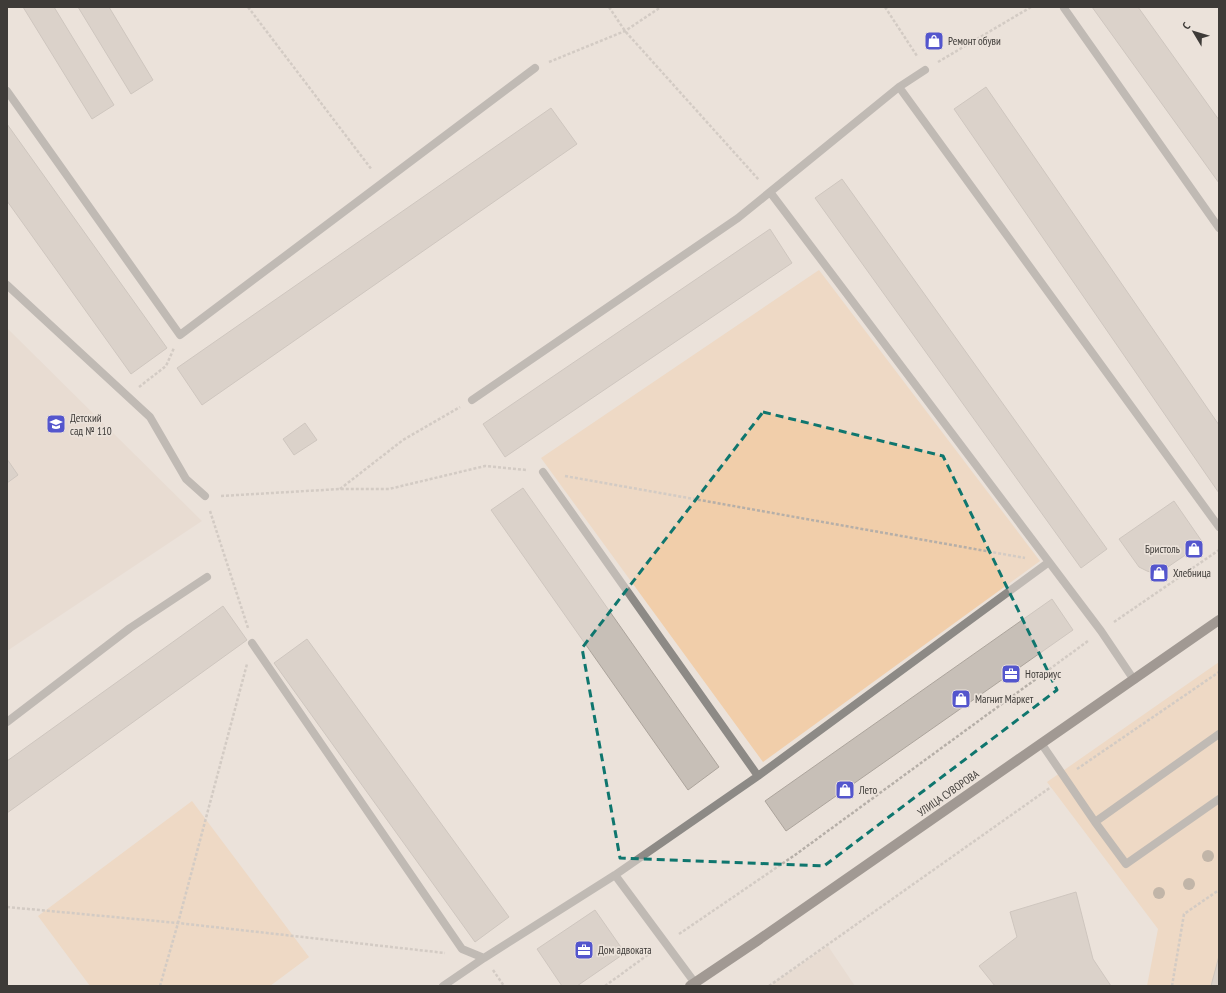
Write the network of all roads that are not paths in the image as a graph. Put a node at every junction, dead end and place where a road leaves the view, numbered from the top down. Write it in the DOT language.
graph roads {
  1 [pos="1064,8"];
  2 [pos="535,68"];
  3 [pos="925,70"];
  4 [pos="899,87"];
  5 [pos="7,91"];
  6 [pos="770,192"];
  7 [pos="1219,228"];
  8 [pos="7,284"];
  9 [pos="472,400"];
  10 [pos="543,472"];
  11 [pos="205,496"];
  12 [pos="1219,527"];
  13 [pos="1049,562"];
  14 [pos="207,577"];
  15 [pos="1219,620"];
  16 [pos="252,643"];
  17 [pos="1134,680"];
  18 [pos="7,722"];
  19 [pos="1219,734"];
  20 [pos="1041,743"];
  21 [pos="758,776"];
  22 [pos="1219,799"];
  23 [pos="1095,822"];
  24 [pos="615,875"];
  25 [pos="484,958"];
  26 [pos="692,984"];
  27 [pos="443,986"];
  1 -- 7 [label="lane"];
  2 -- 5 [label="lane"];
  3 -- 4 [label="lane"];
  4 -- 6 [label="lane"];
  4 -- 12 [label="lane"];
  6 -- 9 [label="lane"];
  6 -- 13 [label="lane"];
  8 -- 11 [label="lane"];
  10 -- 21 [label="lane"];
  13 -- 17 [label="lane"];
  13 -- 21 [label="lane"];
  14 -- 18 [label="lane"];
  15 -- 17 [label="main road, УЛИЦА СУВОРОВА"];
  16 -- 25 [label="lane"];
  17 -- 20 [label="main road, УЛИЦА СУВОРОВА"];
  19 -- 23 [label="lane"];
  20 -- 23 [label="lane"];
  20 -- 26 [label="main road, УЛИЦА СУВОРОВА"];
  21 -- 24 [label="lane"];
  22 -- 23 [label="lane"];
  24 -- 25 [label="lane"];
  24 -- 26 [label="lane"];
  25 -- 27 [label="lane"];
}
